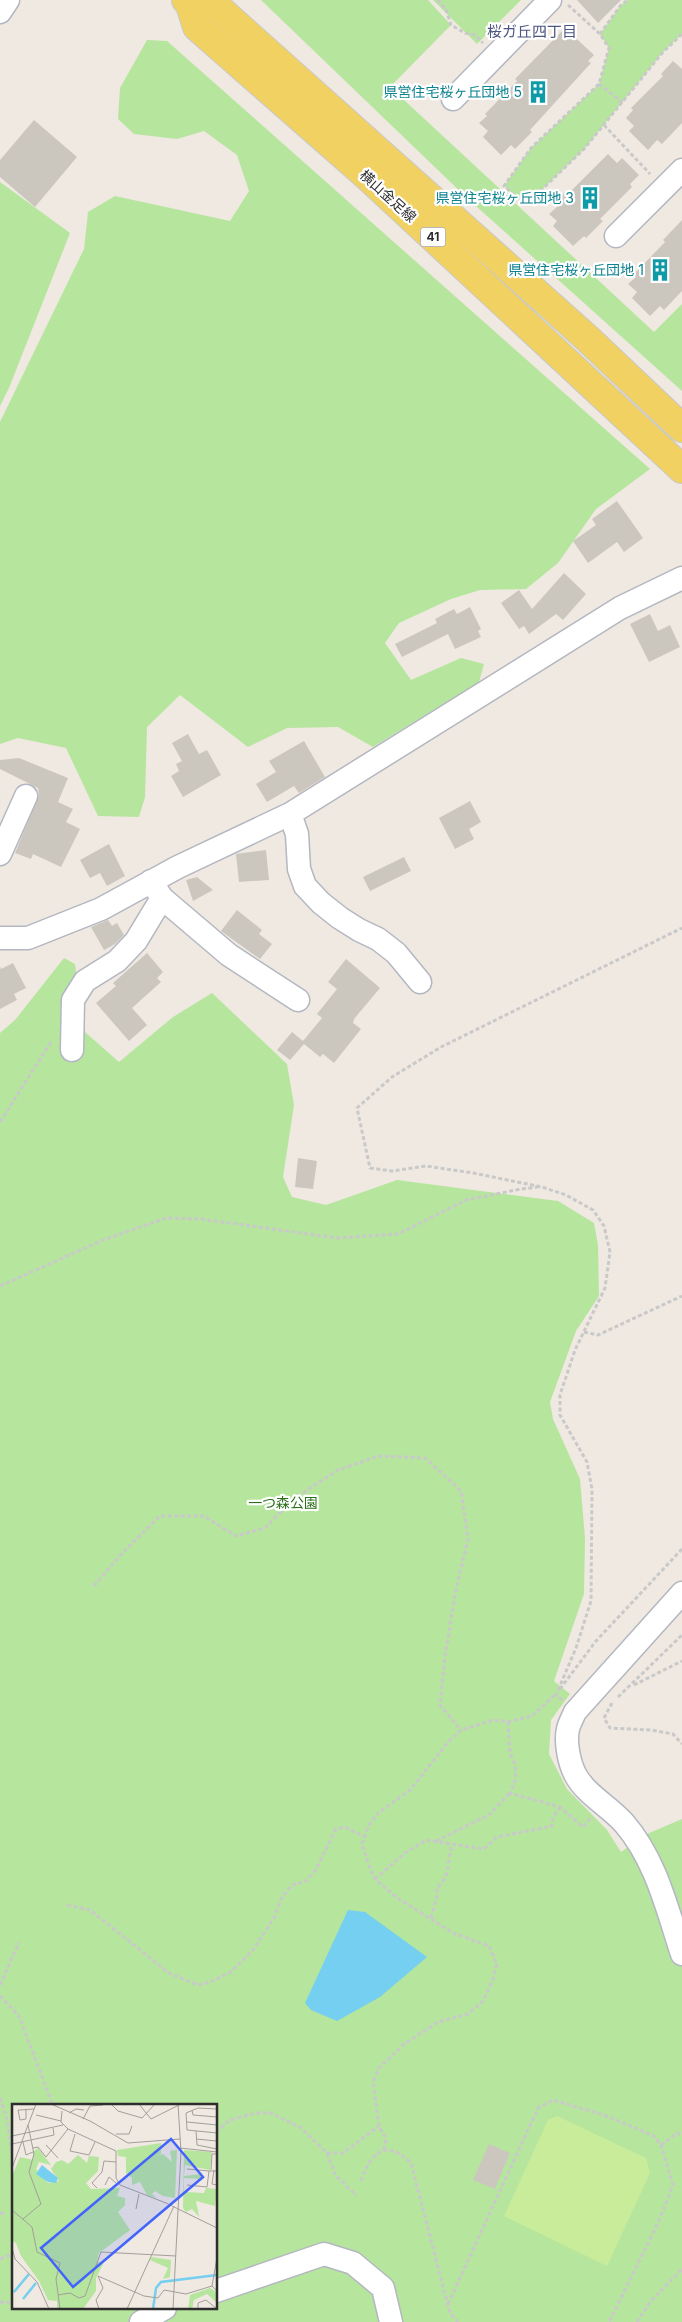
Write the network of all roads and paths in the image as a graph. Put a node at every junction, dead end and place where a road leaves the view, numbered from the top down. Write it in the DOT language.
graph roads {
  1 [pos="8,0"];
  2 [pos="436,0"];
  3 [pos="550,0"];
  4 [pos="562,0"];
  5 [pos="628,0"];
  6 [pos="188,1"];
  7 [pos="0,12"];
  8 [pos="600,34"];
  9 [pos="682,34"];
  10 [pos="495,56"];
  11 [pos="599,84"];
  12 [pos="453,99"];
  13 [pos="623,103"];
  14 [pos="604,125"];
  15 [pos="682,170"];
  16 [pos="652,175"];
  17 [pos="616,236"];
  18 [pos="682,428"];
  19 [pos="682,469"];
  20 [pos="682,578"];
  21 [pos="26,796"];
  22 [pos="290,814"];
  23 [pos="0,854"];
  24 [pos="157,890"];
  25 [pos="682,928"];
  26 [pos="0,938"];
  27 [pos="420,982"];
  28 [pos="298,1000"];
  29 [pos="62,1046"];
  30 [pos="0,1122"];
  31 [pos="542,1187"];
  32 [pos="0,1286"];
  33 [pos="682,1296"];
  34 [pos="584,1332"];
  35 [pos="682,1549"];
  36 [pos="94,1586"];
  37 [pos="682,1593"];
  38 [pos="682,1635"];
  39 [pos="682,1661"];
  40 [pos="632,1686"];
  41 [pos="556,1695"];
  42 [pos="575,1712"];
  43 [pos="508,1722"];
  44 [pos="461,1730"];
  45 [pos="682,1744"];
  46 [pos="510,1793"];
  47 [pos="560,1807"];
  48 [pos="590,1817"];
  49 [pos="365,1837"];
  50 [pos="435,1841"];
  51 [pos="452,1844"];
  52 [pos="375,1879"];
  53 [pos="67,1905"];
  54 [pos="431,1918"];
  55 [pos="19,1942"];
  56 [pos="682,1954"];
  57 [pos="0,1985"];
  58 [pos="0,1996"];
  59 [pos="0,2098"];
  60 [pos="52,2104"];
  61 [pos="379,2126"];
  62 [pos="218,2130"];
  63 [pos="682,2136"];
  64 [pos="661,2145"];
  65 [pos="384,2150"];
  66 [pos="327,2153"];
  67 [pos="12,2155"];
  68 [pos="361,2181"];
  69 [pos="357,2196"];
  70 [pos="0,2213"];
  71 [pos="6,2214"];
  72 [pos="12,2254"];
  73 [pos="0,2259"];
  74 [pos="682,2269"];
  75 [pos="218,2290"];
  76 [pos="448,2304"];
  77 [pos="162,2310"];
  78 [pos="141,2322"];
  79 [pos="391,2322"];
  80 [pos="458,2322"];
  81 [pos="609,2322"];
  82 [pos="637,2322"];
  1 -- 7 [label="street"];
  2 -- 10 [label="path"];
  3 -- 10 [label="street"];
  4 -- 8 [label="path"];
  5 -- 8 [label="path"];
  6 -- 18 [label="main road, 横山金足線 / 41"];
  6 -- 19 [label="main road, 横山金足線 / 41"];
  8 -- 11 [label="path"];
  9 -- 13 [label="path"];
  10 -- 12 [label="street"];
  11 -- 13 [label="path"];
  11 -- 14 [label="path"];
  13 -- 14 [label="path"];
  14 -- 16 [label="path"];
  15 -- 17 [label="street"];
  20 -- 22 [label="street"];
  21 -- 23 [label="street"];
  22 -- 24 [label="street"];
  22 -- 27 [label="street"];
  24 -- 26 [label="street"];
  24 -- 28 [label="street"];
  24 -- 29 [label="street"];
  25 -- 31 [label="path"];
  29 -- 30 [label="path"];
  31 -- 32 [label="path"];
  31 -- 34 [label="path"];
  33 -- 34 [label="path"];
  34 -- 41 [label="path"];
  35 -- 41 [label="path"];
  36 -- 44 [label="path"];
  37 -- 42 [label="street"];
  38 -- 40 [label="path"];
  39 -- 40 [label="path"];
  40 -- 45 [label="path"];
  41 -- 42 [label="path"];
  41 -- 43 [label="path"];
  42 -- 56 [label="street"];
  43 -- 44 [label="path"];
  43 -- 46 [label="path"];
  44 -- 49 [label="path"];
  46 -- 47 [label="path"];
  46 -- 50 [label="path"];
  47 -- 48 [label="path"];
  47 -- 51 [label="path"];
  49 -- 52 [label="path"];
  49 -- 53 [label="path"];
  50 -- 51 [label="path"];
  50 -- 52 [label="path"];
  51 -- 54 [label="path"];
  52 -- 54 [label="path"];
  54 -- 61 [label="path"];
  55 -- 57 [label="path"];
  58 -- 60 [label="path"];
  59 -- 67 [label="path"];
  61 -- 65 [label="path"];
  61 -- 66 [label="path"];
  62 -- 66 [label="path"];
  63 -- 64 [label="path"];
  64 -- 76 [label="path"];
  64 -- 81 [label="path"];
  65 -- 68 [label="path"];
  65 -- 76 [label="path"];
  66 -- 69 [label="path"];
  70 -- 71 [label="path"];
  72 -- 73 [label="path"];
  74 -- 82 [label="path"];
  75 -- 79 [label="street"];
  76 -- 80 [label="path"];
  77 -- 78 [label="street"];
}
